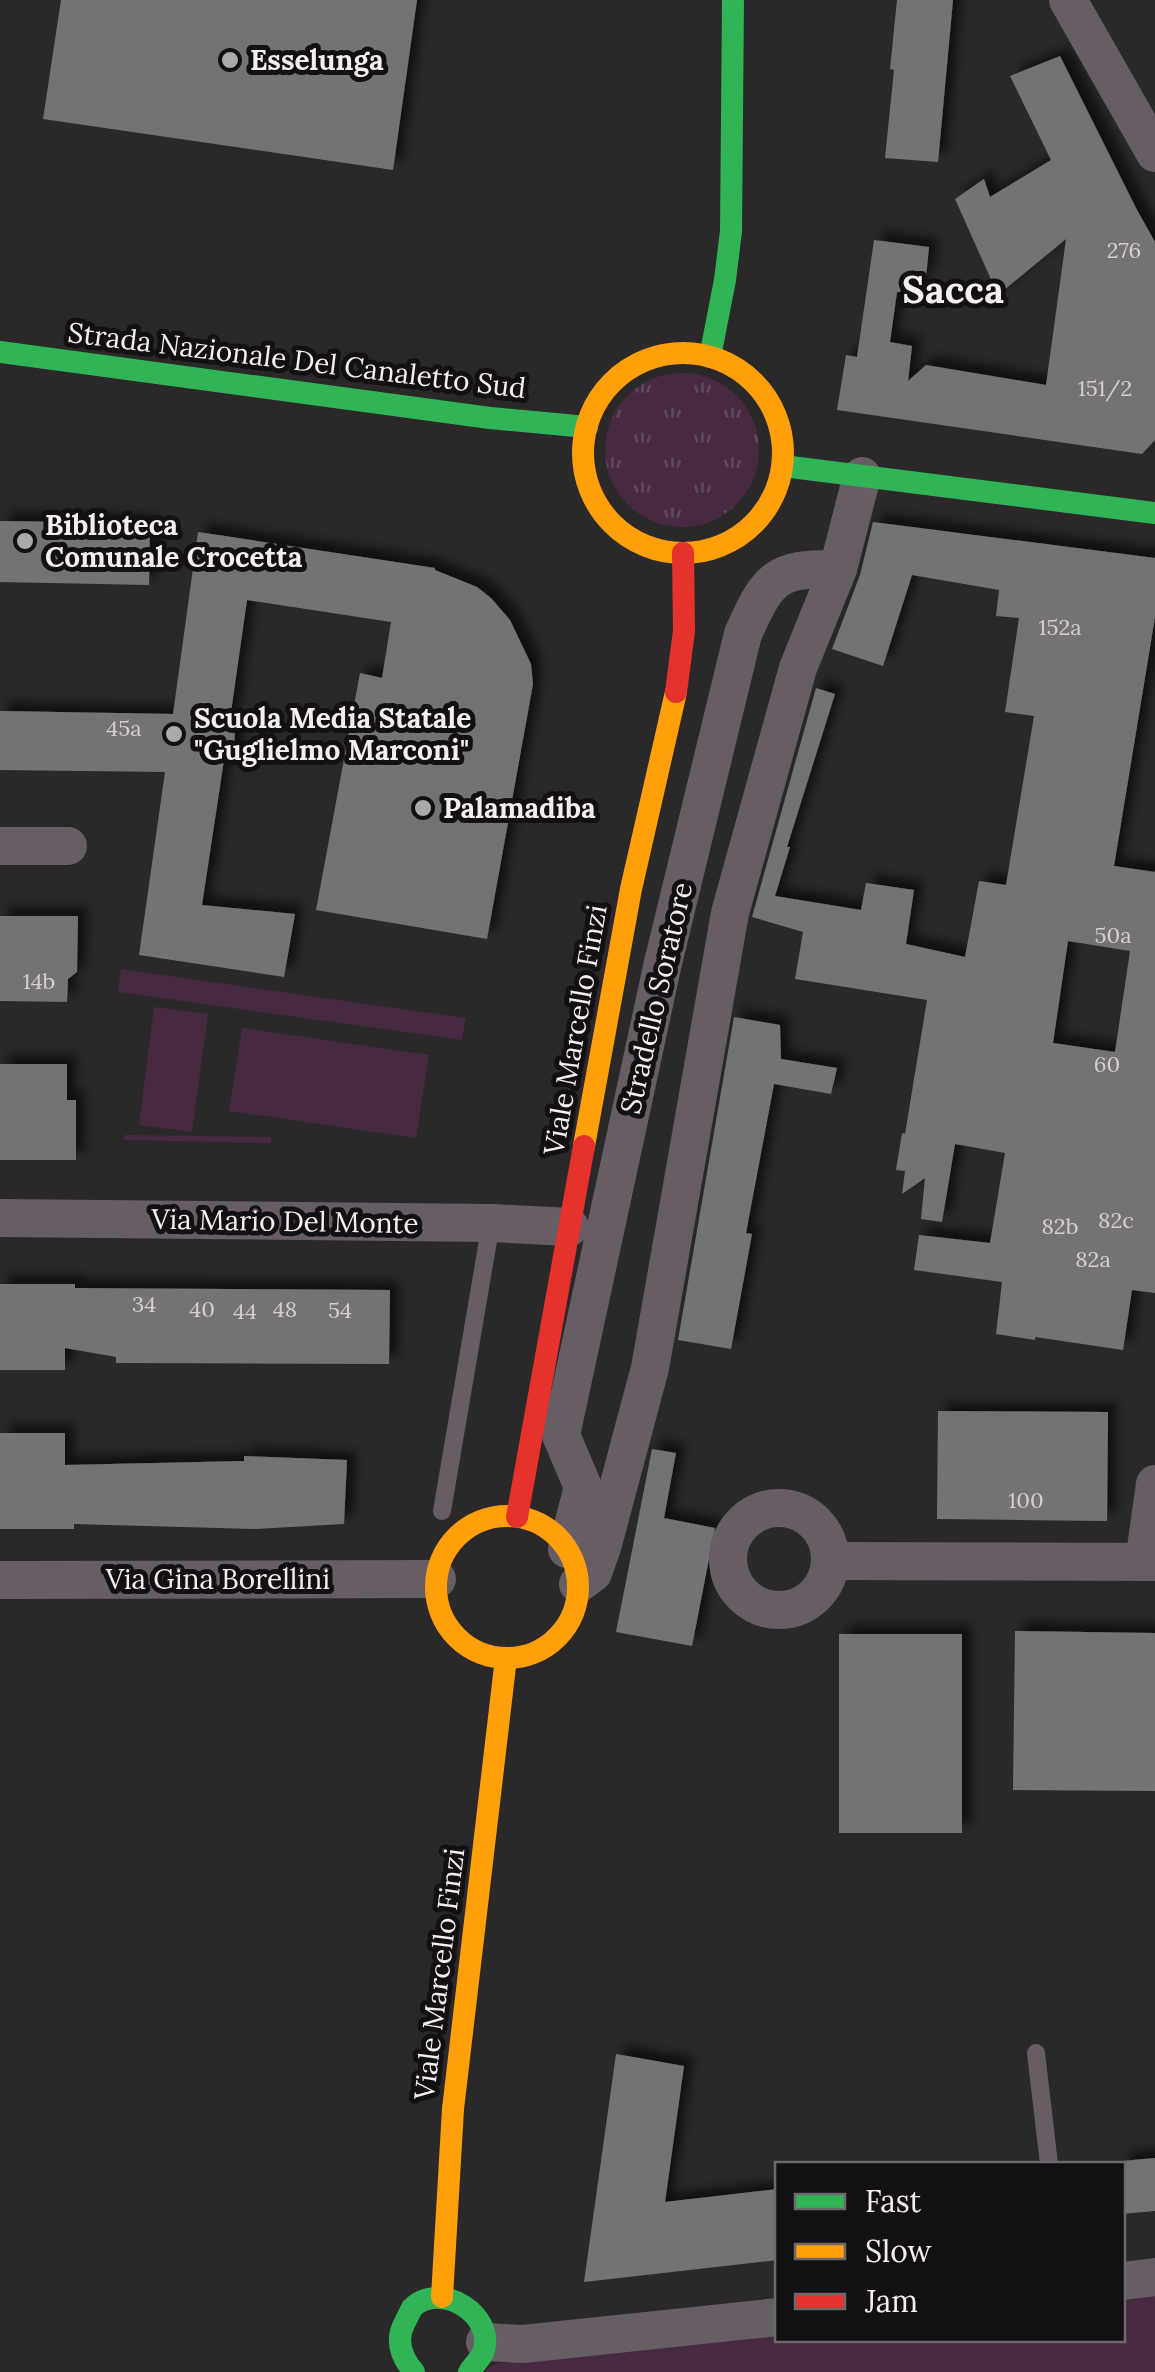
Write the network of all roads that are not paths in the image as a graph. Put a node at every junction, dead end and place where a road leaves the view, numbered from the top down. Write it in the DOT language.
graph roads {
  1 [pos="734,0"];
  2 [pos="1068,0"];
  3 [pos="1155,153"];
  4 [pos="0,352"];
  5 [pos="710,356"];
  6 [pos="586,427"];
  7 [pos="782,466"];
  8 [pos="862,476"];
  9 [pos="1155,513"];
  10 [pos="683,553"];
  11 [pos="838,569"];
  12 [pos="0,846"];
  13 [pos="68,846"];
  14 [pos="0,1218"];
  15 [pos="491,1223"];
  16 [pos="570,1228"];
  17 [pos="650,1368"];
  18 [pos="1155,1484"];
  19 [pos="583,1487"];
  20 [pos="442,1511"];
  21 [pos="516,1516"];
  22 [pos="830,1561"];
  23 [pos="1150,1562"];
  24 [pos="572,1566"];
  25 [pos="437,1578"];
  26 [pos="0,1580"];
  27 [pos="506,1658"];
  28 [pos="1036,2053"];
  29 [pos="1049,2162"];
  30 [pos="1155,2277"];
  31 [pos="1125,2281"];
  32 [pos="442,2297"];
  33 [pos="775,2317"];
  34 [pos="477,2357"];
  35 [pos="414,2372"];
  1 -- 5 [label="street"];
  2 -- 3 [label="street"];
  4 -- 6 [label="street, Strada Nazionale Del Canaletto Sud"];
  5 -- 6 [label="street"];
  5 -- 7 [label="street"];
  6 -- 10 [label="street"];
  7 -- 8 [label="street"];
  7 -- 10 [label="street"];
  8 -- 9 [label="street"];
  8 -- 11 [label="street, Stradello Soratore"];
  10 -- 16 [label="street, Viale Marcello Finzi"];
  11 -- 17 [label="street, Stradello Soratore"];
  11 -- 19 [label="street, Stradello Soratore"];
  12 -- 13 [label="street"];
  14 -- 15 [label="street, Via Mario Del Monte"];
  15 -- 16 [label="street, Via Mario Del Monte"];
  15 -- 20 [label="lane"];
  16 -- 21 [label="street, Viale Marcello Finzi"];
  17 -- 19 [label="street, Stradello Soratore"];
  17 -- 24 [label="street, Stradello Soratore"];
  18 -- 23 [label="street"];
  19 -- 24 [label="street, Stradello Soratore"];
  21 -- 24 [label="street"];
  21 -- 25 [label="street"];
  22 -- 23 [label="street"];
  24 -- 27 [label="street"];
  25 -- 26 [label="street, Via Gina Borellini"];
  25 -- 27 [label="street"];
  27 -- 32 [label="street, Viale Marcello Finzi"];
  28 -- 29 [label="lane"];
  30 -- 31 [label="street"];
  32 -- 34 [label="street"];
  32 -- 35 [label="street"];
  33 -- 34 [label="street"];
}
